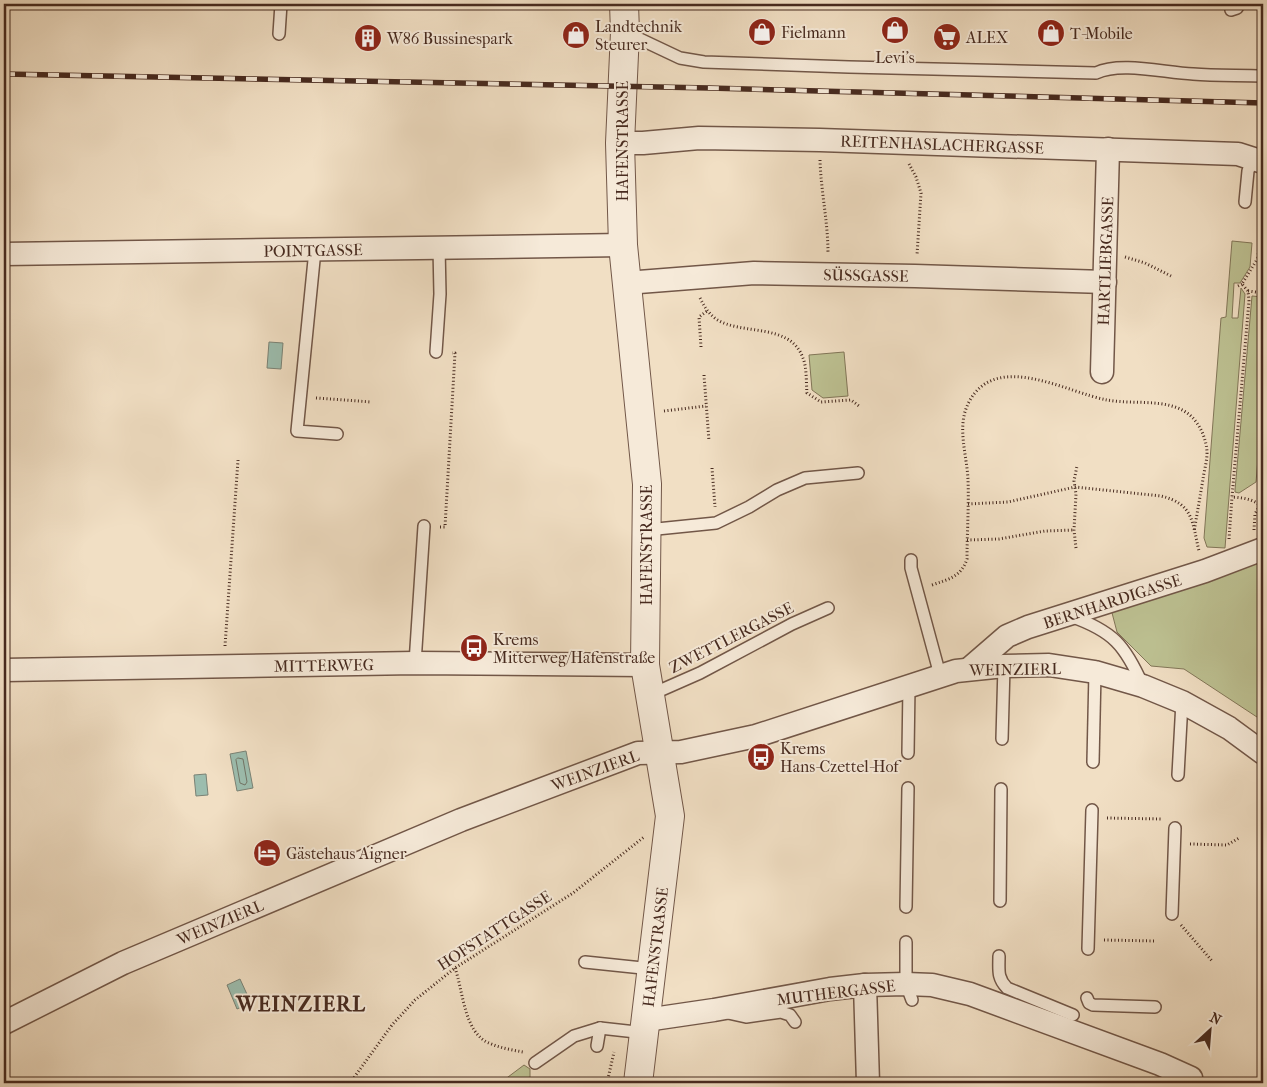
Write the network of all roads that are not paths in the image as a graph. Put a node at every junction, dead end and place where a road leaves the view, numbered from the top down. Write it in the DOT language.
graph roads {
  1 [pos="281,4"];
  2 [pos="624,4"];
  3 [pos="625,32"];
  4 [pos="279,34"];
  5 [pos="1263,76"];
  6 [pos="620,143"];
  7 [pos="1108,149"];
  8 [pos="1258,160"];
  9 [pos="1245,202"];
  10 [pos="623,245"];
  11 [pos="439,247"];
  12 [pos="315,250"];
  13 [pos="4,254"];
  14 [pos="1105,282"];
  15 [pos="626,283"];
  16 [pos="436,352"];
  17 [pos="1102,372"];
  18 [pos="337,434"];
  19 [pos="858,473"];
  20 [pos="424,526"];
  21 [pos="646,530"];
  22 [pos="1263,549"];
  23 [pos="910,560"];
  24 [pos="828,608"];
  25 [pos="1069,615"];
  26 [pos="416,663"];
  27 [pos="645,665"];
  28 [pos="1004,666"];
  29 [pos="970,668"];
  30 [pos="4,670"];
  31 [pos="1095,672"];
  32 [pos="940,675"];
  33 [pos="908,686"];
  34 [pos="1143,686"];
  35 [pos="650,695"];
  36 [pos="1182,702"];
  37 [pos="1002,739"];
  38 [pos="660,752"];
  39 [pos="908,753"];
  40 [pos="1263,753"];
  41 [pos="1093,762"];
  42 [pos="1178,775"];
  43 [pos="908,788"];
  44 [pos="1001,789"];
  45 [pos="1092,814"];
  46 [pos="1175,828"];
  47 [pos="1000,901"];
  48 [pos="906,907"];
  49 [pos="1172,914"];
  50 [pos="906,942"];
  51 [pos="1088,944"];
  52 [pos="999,956"];
  53 [pos="585,962"];
  54 [pos="652,970"];
  55 [pos="865,985"];
  56 [pos="909,992"];
  57 [pos="1087,998"];
  58 [pos="1155,1007"];
  59 [pos="714,1010"];
  60 [pos="1073,1015"];
  61 [pos="795,1022"];
  62 [pos="4,1023"];
  63 [pos="645,1026"];
  64 [pos="600,1028"];
  65 [pos="597,1046"];
  66 [pos="535,1063"];
  67 [pos="1191,1078"];
  68 [pos="638,1083"];
  69 [pos="868,1083"];
  1 -- 4 [label="lane"];
  2 -- 3 [label="street, HAFENSTRASSE"];
  3 -- 5 [label="lane"];
  3 -- 6 [label="street, HAFENSTRASSE"];
  6 -- 7 [label="street, REITENHASLACHERGASSE"];
  6 -- 10 [label="street, HAFENSTRASSE"];
  7 -- 8 [label="street, REITENHASLACHERGASSE"];
  7 -- 14 [label="street, HARTLIEBGASSE"];
  8 -- 9 [label="lane"];
  10 -- 11 [label="street, POINTGASSE"];
  10 -- 15 [label="street, HAFENSTRASSE"];
  11 -- 12 [label="street, POINTGASSE"];
  11 -- 16 [label="lane"];
  12 -- 13 [label="street, POINTGASSE"];
  12 -- 18 [label="lane"];
  14 -- 15 [label="street, SÜSSGASSE"];
  14 -- 17 [label="street, HARTLIEBGASSE"];
  15 -- 21 [label="street, HAFENSTRASSE"];
  19 -- 21 [label="lane"];
  20 -- 26 [label="lane"];
  21 -- 27 [label="street, HAFENSTRASSE"];
  22 -- 25 [label="street, BERNHARDIGASSE"];
  23 -- 32 [label="lane"];
  24 -- 35 [label="lane, ZWETTLERGASSE"];
  25 -- 29 [label="street, BERNHARDIGASSE"];
  25 -- 34 [label="lane"];
  26 -- 27 [label="street, MITTERWEG"];
  26 -- 30 [label="street, MITTERWEG"];
  27 -- 35 [label="street, HAFENSTRASSE"];
  28 -- 29 [label="street, WEINZIERL"];
  28 -- 31 [label="street, WEINZIERL"];
  28 -- 37 [label="lane"];
  29 -- 32 [label="street, WEINZIERL"];
  31 -- 34 [label="street, WEINZIERL"];
  31 -- 41 [label="lane"];
  32 -- 33 [label="street, WEINZIERL"];
  33 -- 38 [label="street, WEINZIERL"];
  33 -- 39 [label="lane"];
  34 -- 36 [label="street, WEINZIERL"];
  35 -- 38 [label="street, HAFENSTRASSE"];
  36 -- 40 [label="street, WEINZIERL"];
  36 -- 42 [label="lane"];
  38 -- 54 [label="street, HAFENSTRASSE"];
  38 -- 62 [label="street, WEINZIERL"];
  43 -- 48 [label="lane"];
  44 -- 47 [label="lane"];
  45 -- 51 [label="lane"];
  46 -- 49 [label="lane"];
  50 -- 56 [label="lane"];
  52 -- 60 [label="lane"];
  53 -- 54 [label="lane"];
  54 -- 63 [label="street, HAFENSTRASSE"];
  55 -- 56 [label="street, MUTHERGASSE"];
  55 -- 59 [label="street, MUTHERGASSE"];
  55 -- 69 [label="street"];
  56 -- 67 [label="street, MUTHERGASSE"];
  57 -- 58 [label="lane"];
  59 -- 61 [label="lane"];
  59 -- 63 [label="street, MUTHERGASSE"];
  63 -- 64 [label="lane"];
  63 -- 68 [label="street, HAFENSTRASSE"];
  64 -- 65 [label="lane"];
  64 -- 66 [label="lane"];
}
